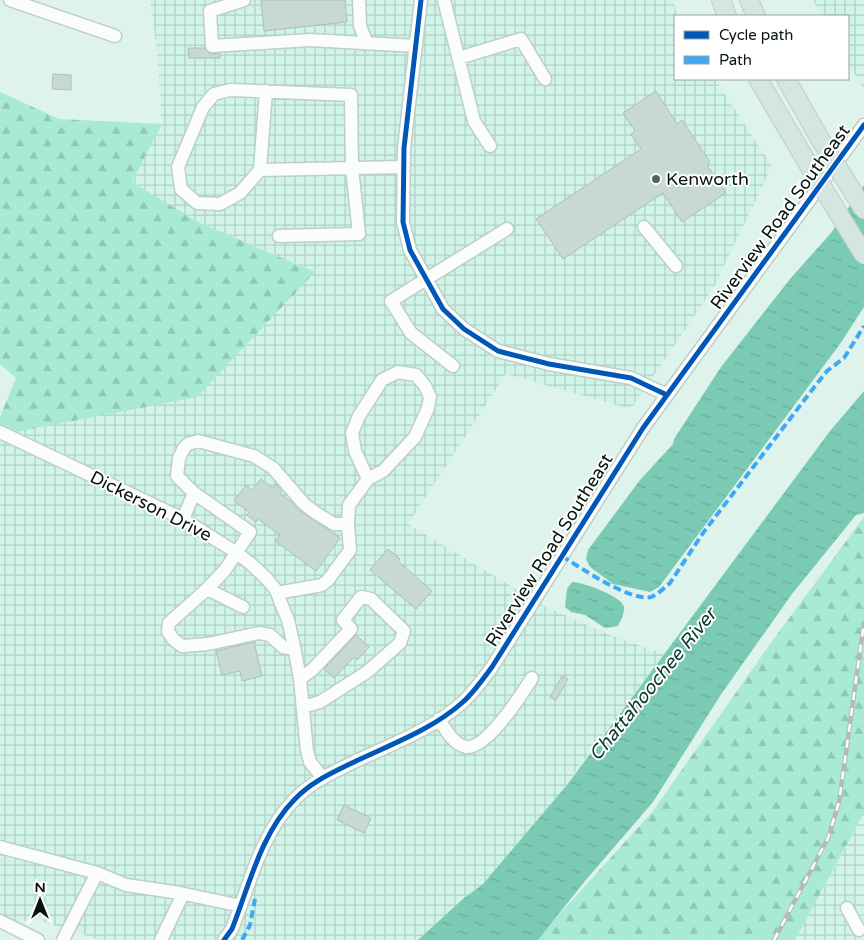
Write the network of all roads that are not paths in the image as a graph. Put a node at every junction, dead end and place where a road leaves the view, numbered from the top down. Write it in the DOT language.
graph roads {
  1 [pos="10,0"];
  2 [pos="244,0"];
  3 [pos="359,0"];
  4 [pos="421,0"];
  5 [pos="444,0"];
  6 [pos="721,0"];
  7 [pos="749,0"];
  8 [pos="728,15"];
  9 [pos="756,15"];
  10 [pos="115,36"];
  11 [pos="367,43"];
  12 [pos="416,46"];
  13 [pos="459,58"];
  14 [pos="545,79"];
  15 [pos="759,80"];
  16 [pos="787,80"];
  17 [pos="266,91"];
  18 [pos="864,125"];
  19 [pos="490,146"];
  20 [pos="403,167"];
  21 [pos="352,168"];
  22 [pos="260,170"];
  23 [pos="864,210"];
  24 [pos="644,227"];
  25 [pos="507,229"];
  26 [pos="279,236"];
  27 [pos="864,255"];
  28 [pos="676,266"];
  29 [pos="427,278"];
  30 [pos="453,366"];
  31 [pos="667,396"];
  32 [pos="0,432"];
  33 [pos="368,479"];
  34 [pos="194,493"];
  35 [pos="183,519"];
  36 [pos="348,524"];
  37 [pos="237,553"];
  38 [pos="207,589"];
  39 [pos="277,593"];
  40 [pos="243,607"];
  41 [pos="294,650"];
  42 [pos="300,678"];
  43 [pos="532,678"];
  44 [pos="303,707"];
  45 [pos="439,719"];
  46 [pos="322,777"];
  47 [pos="0,847"];
  48 [pos="97,873"];
  49 [pos="183,894"];
  50 [pos="241,906"];
  51 [pos="847,908"];
  52 [pos="0,921"];
  53 [pos="859,930"];
  54 [pos="38,940"];
  55 [pos="63,940"];
  56 [pos="161,940"];
  57 [pos="224,940"];
  1 -- 10 [label="street"];
  2 -- 11 [label="street"];
  3 -- 11 [label="street"];
  4 -- 12 [label="street"];
  5 -- 13 [label="street"];
  6 -- 8 [label="highway"];
  7 -- 9 [label="highway"];
  11 -- 12 [label="street"];
  12 -- 20 [label="street"];
  13 -- 14 [label="street"];
  13 -- 19 [label="street"];
  15 -- 27 [label="highway, bridge"];
  16 -- 23 [label="highway, bridge"];
  17 -- 21 [label="street"];
  17 -- 22 [label="street"];
  17 -- 22 [label="street"];
  18 -- 31 [label="street, Riverview Road Southeast"];
  20 -- 21 [label="street"];
  20 -- 29 [label="street"];
  21 -- 22 [label="street"];
  21 -- 26 [label="street"];
  24 -- 28 [label="street"];
  25 -- 29 [label="street"];
  29 -- 30 [label="street"];
  29 -- 31 [label="street"];
  31 -- 45 [label="street, Riverview Road Southeast"];
  32 -- 35 [label="street, Dickerson Drive"];
  33 -- 33 [label="street"];
  33 -- 36 [label="street"];
  34 -- 35 [label="street"];
  34 -- 36 [label="street"];
  34 -- 37 [label="street"];
  35 -- 37 [label="street, Dickerson Drive"];
  36 -- 39 [label="street"];
  37 -- 38 [label="street"];
  37 -- 39 [label="street, Dickerson Drive"];
  38 -- 40 [label="street"];
  38 -- 41 [label="street"];
  39 -- 41 [label="street, Dickerson Drive"];
  41 -- 42 [label="street, Dickerson Drive"];
  42 -- 44 [label="street, Dickerson Drive"];
  42 -- 44 [label="street"];
  43 -- 45 [label="street"];
  44 -- 46 [label="street, Dickerson Drive"];
  45 -- 46 [label="street, Riverview Road Southeast"];
  46 -- 50 [label="street, Riverview Road Southeast"];
  47 -- 48 [label="street"];
  48 -- 49 [label="street"];
  48 -- 55 [label="street"];
  49 -- 50 [label="street"];
  49 -- 56 [label="street"];
  50 -- 57 [label="street, Riverview Road Southeast"];
  51 -- 53 [label="street"];
  52 -- 54 [label="street"];
}
